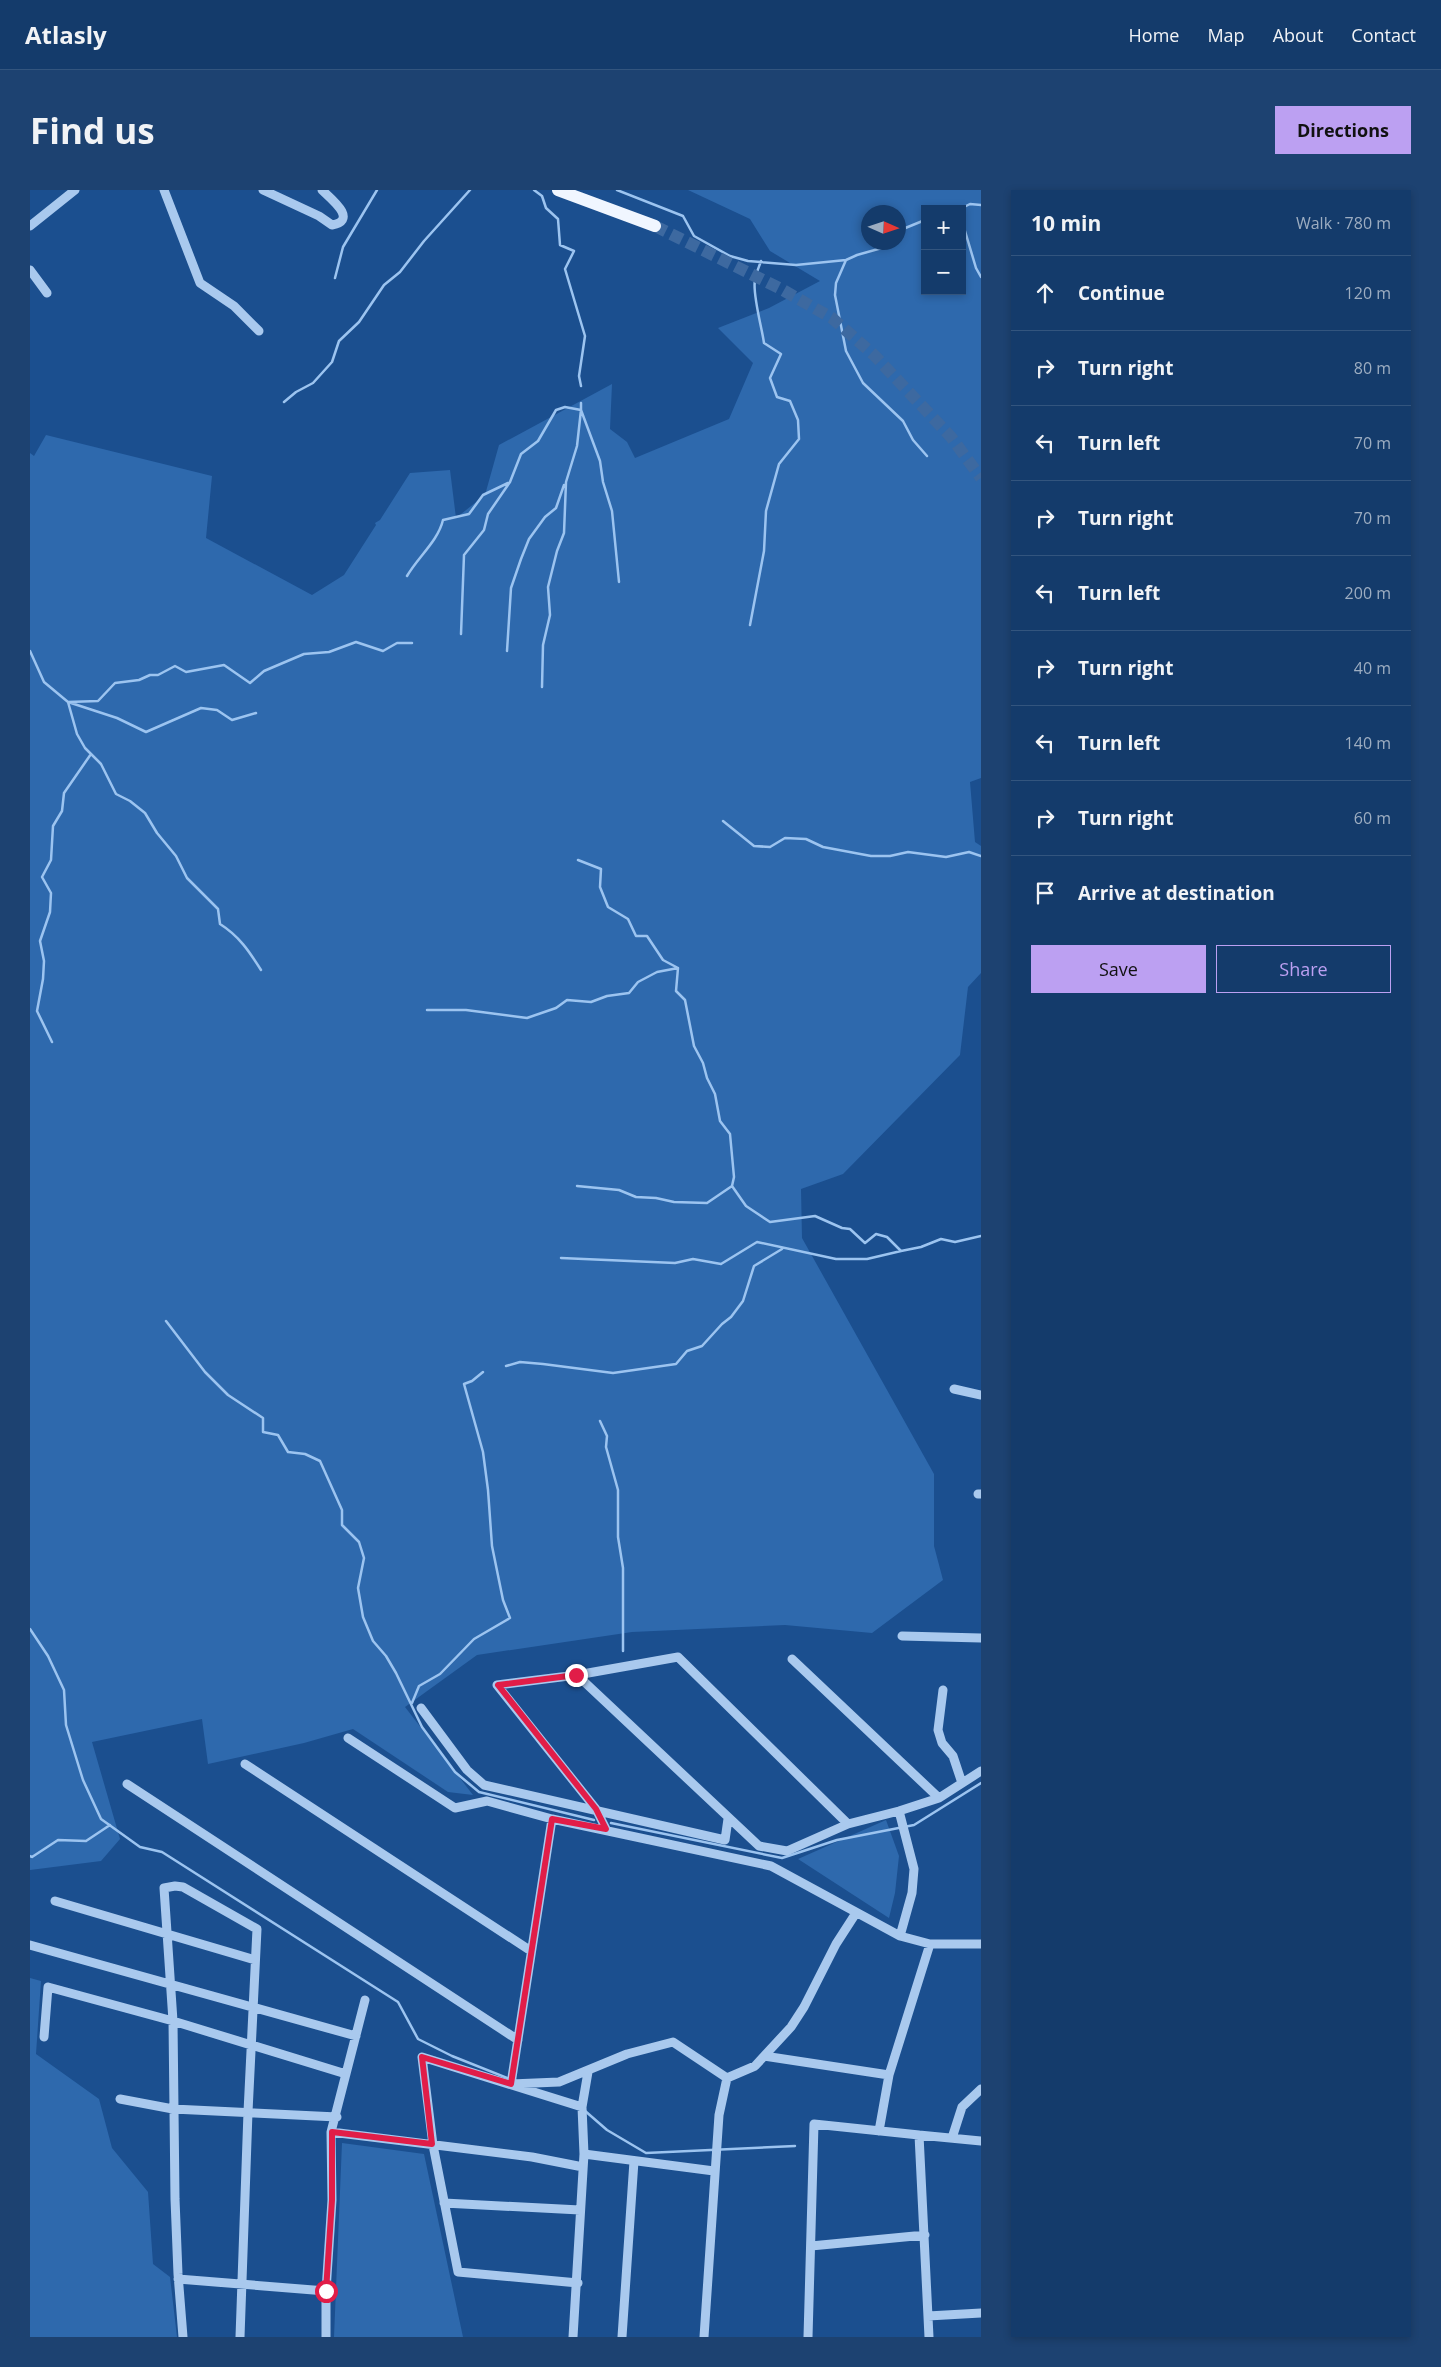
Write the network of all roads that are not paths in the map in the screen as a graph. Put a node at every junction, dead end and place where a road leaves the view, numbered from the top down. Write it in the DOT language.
graph roads {
  1 [pos="75,190"];
  2 [pos="164,190"];
  3 [pos="263,190"];
  4 [pos="322,190"];
  5 [pos="558,190"];
  6 [pos="30,226"];
  7 [pos="655,226"];
  8 [pos="30,270"];
  9 [pos="47,293"];
  10 [pos="259,331"];
  11 [pos="954,1389"];
  12 [pos="981,1395"];
  13 [pos="902,1636"];
  14 [pos="981,1638"];
  15 [pos="792,1659"];
  16 [pos="576,1675"];
  17 [pos="943,1690"];
  18 [pos="421,1708"];
  19 [pos="348,1738"];
  20 [pos="245,1764"];
  21 [pos="981,1771"];
  22 [pos="962,1783"];
  23 [pos="127,1784"];
  24 [pos="938,1798"];
  25 [pos="598,1811"];
  26 [pos="900,1811"];
  27 [pos="552,1819"];
  28 [pos="728,1819"];
  29 [pos="848,1824"];
  30 [pos="606,1829"];
  31 [pos="55,1901"];
  32 [pos="856,1913"];
  33 [pos="167,1936"];
  34 [pos="900,1936"];
  35 [pos="930,1944"];
  36 [pos="981,1944"];
  37 [pos="30,1945"];
  38 [pos="531,1951"];
  39 [pos="255,1960"];
  40 [pos="171,1984"];
  41 [pos="365,2000"];
  42 [pos="253,2007"];
  43 [pos="173,2021"];
  44 [pos="356,2036"];
  45 [pos="44,2037"];
  46 [pos="518,2040"];
  47 [pos="251,2044"];
  48 [pos="764,2056"];
  49 [pos="588,2072"];
  50 [pos="346,2074"];
  51 [pos="889,2075"];
  52 [pos="728,2078"];
  53 [pos="511,2084"];
  54 [pos="981,2089"];
  55 [pos="120,2099"];
  56 [pos="582,2107"];
  57 [pos="173,2109"];
  58 [pos="248,2112"];
  59 [pos="337,2117"];
  60 [pos="879,2131"];
  61 [pos="332,2132"];
  62 [pos="918,2135"];
  63 [pos="952,2138"];
  64 [pos="981,2141"];
  65 [pos="432,2144"];
  66 [pos="584,2154"];
  67 [pos="634,2161"];
  68 [pos="583,2167"];
  69 [pos="714,2171"];
  70 [pos="444,2203"];
  71 [pos="580,2210"];
  72 [pos="925,2235"];
  73 [pos="811,2246"];
  74 [pos="178,2278"];
  75 [pos="578,2283"];
  76 [pos="243,2284"];
  77 [pos="326,2291"];
  78 [pos="981,2312"];
  79 [pos="928,2316"];
  80 [pos="183,2337"];
  81 [pos="240,2337"];
  82 [pos="326,2337"];
  83 [pos="573,2337"];
  84 [pos="622,2337"];
  85 [pos="704,2337"];
  86 [pos="808,2337"];
  87 [pos="929,2337"];
  1 -- 6 [label="street"];
  2 -- 10 [label="street"];
  3 -- 4 [label="street"];
  5 -- 7 [label="main road"];
  8 -- 9 [label="street"];
  11 -- 12 [label="street"];
  13 -- 14 [label="street"];
  15 -- 24 [label="street"];
  16 -- 25 [label="street"];
  16 -- 28 [label="street"];
  16 -- 29 [label="street"];
  17 -- 22 [label="street"];
  18 -- 25 [label="street"];
  19 -- 27 [label="street"];
  20 -- 38 [label="street"];
  21 -- 22 [label="street"];
  22 -- 24 [label="street"];
  23 -- 46 [label="street"];
  24 -- 26 [label="street"];
  25 -- 28 [label="street"];
  25 -- 30 [label="street"];
  26 -- 29 [label="street"];
  26 -- 34 [label="street"];
  27 -- 30 [label="street"];
  27 -- 38 [label="street"];
  28 -- 29 [label="street"];
  30 -- 32 [label="street"];
  31 -- 33 [label="street"];
  32 -- 34 [label="street"];
  32 -- 48 [label="street"];
  33 -- 39 [label="street"];
  33 -- 39 [label="street"];
  33 -- 40 [label="street"];
  34 -- 35 [label="street"];
  35 -- 36 [label="street"];
  35 -- 51 [label="street"];
  37 -- 40 [label="street"];
  38 -- 46 [label="street"];
  39 -- 42 [label="street"];
  40 -- 42 [label="street"];
  40 -- 43 [label="street"];
  41 -- 44 [label="street"];
  42 -- 44 [label="street"];
  42 -- 47 [label="street"];
  43 -- 45 [label="street"];
  43 -- 47 [label="street"];
  43 -- 57 [label="street"];
  44 -- 50 [label="street"];
  46 -- 53 [label="street"];
  47 -- 50 [label="street"];
  47 -- 58 [label="street"];
  48 -- 51 [label="street"];
  48 -- 52 [label="street"];
  49 -- 52 [label="street"];
  49 -- 53 [label="street"];
  49 -- 56 [label="street"];
  50 -- 59 [label="street"];
  51 -- 60 [label="street"];
  52 -- 69 [label="street"];
  53 -- 56 [label="street"];
  53 -- 65 [label="street"];
  54 -- 63 [label="street"];
  55 -- 57 [label="street"];
  56 -- 66 [label="street"];
  57 -- 58 [label="street"];
  57 -- 74 [label="street"];
  58 -- 59 [label="street"];
  58 -- 76 [label="street"];
  59 -- 61 [label="street"];
  60 -- 62 [label="street"];
  60 -- 73 [label="street"];
  61 -- 65 [label="street"];
  61 -- 77 [label="street"];
  62 -- 63 [label="street"];
  62 -- 72 [label="street"];
  63 -- 64 [label="street"];
  65 -- 68 [label="street"];
  65 -- 70 [label="street"];
  66 -- 67 [label="street"];
  66 -- 68 [label="street"];
  67 -- 69 [label="street"];
  67 -- 84 [label="street"];
  68 -- 71 [label="street"];
  69 -- 85 [label="street"];
  70 -- 71 [label="street"];
  70 -- 75 [label="street"];
  71 -- 75 [label="street"];
  72 -- 73 [label="street"];
  72 -- 79 [label="street"];
  73 -- 86 [label="street"];
  74 -- 76 [label="street"];
  74 -- 80 [label="street"];
  75 -- 83 [label="street"];
  76 -- 77 [label="street"];
  76 -- 81 [label="street"];
  77 -- 82 [label="street"];
  78 -- 79 [label="street"];
  79 -- 87 [label="street"];
}
